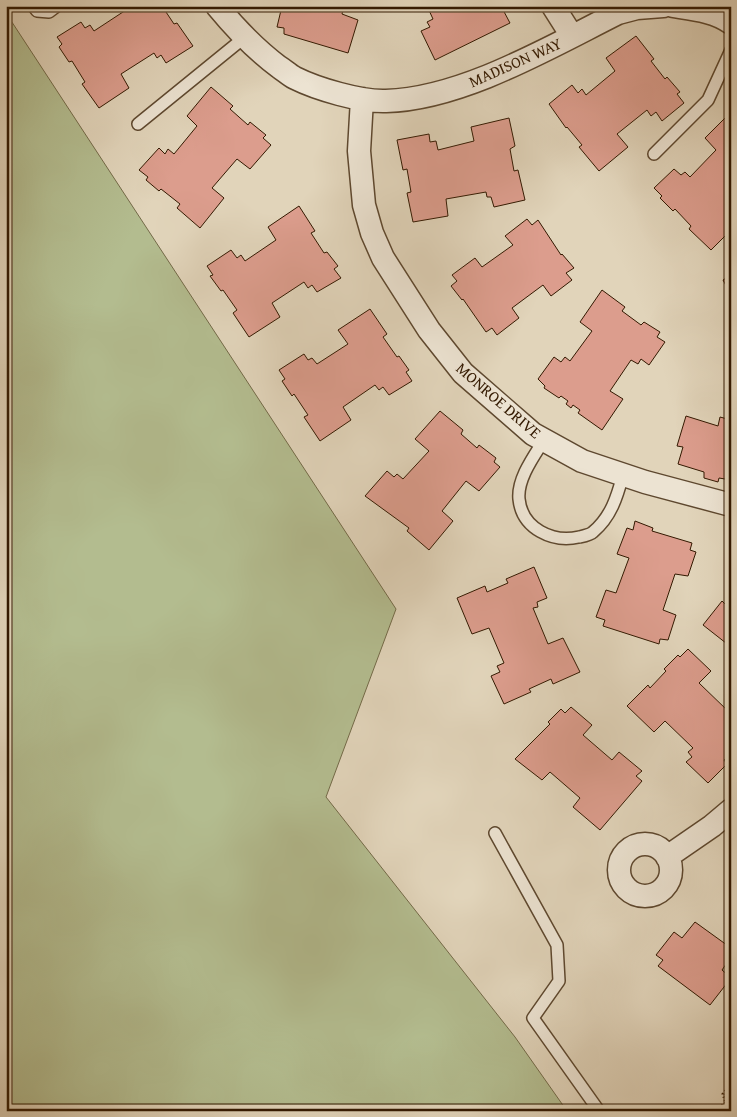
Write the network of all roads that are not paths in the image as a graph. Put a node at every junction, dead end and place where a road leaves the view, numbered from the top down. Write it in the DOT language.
graph roads {
  1 [pos="33,6"];
  2 [pos="57,6"];
  3 [pos="217,6"];
  4 [pos="553,6"];
  5 [pos="673,6"];
  6 [pos="651,7"];
  7 [pos="717,14"];
  8 [pos="572,36"];
  9 [pos="245,37"];
  10 [pos="731,50"];
  11 [pos="362,99"];
  12 [pos="138,124"];
  13 [pos="654,154"];
  14 [pos="544,440"];
  15 [pos="623,475"];
  16 [pos="731,505"];
  17 [pos="731,810"];
  18 [pos="495,833"];
  19 [pos="667,857"];
  20 [pos="599,1111"];
  1 -- 2 [label="lane"];
  3 -- 9 [label="street, MADISON WAY"];
  4 -- 8 [label="street"];
  5 -- 7 [label="street"];
  6 -- 8 [label="street, MADISON WAY"];
  8 -- 11 [label="street, MADISON WAY"];
  9 -- 11 [label="street, MADISON WAY"];
  9 -- 12 [label="lane"];
  10 -- 13 [label="lane"];
  11 -- 14 [label="street, MONROE DRIVE"];
  14 -- 15 [label="street, MONROE DRIVE"];
  14 -- 15 [label="lane"];
  15 -- 16 [label="street, MONROE DRIVE"];
  17 -- 19 [label="street"];
  18 -- 20 [label="lane"];
}
